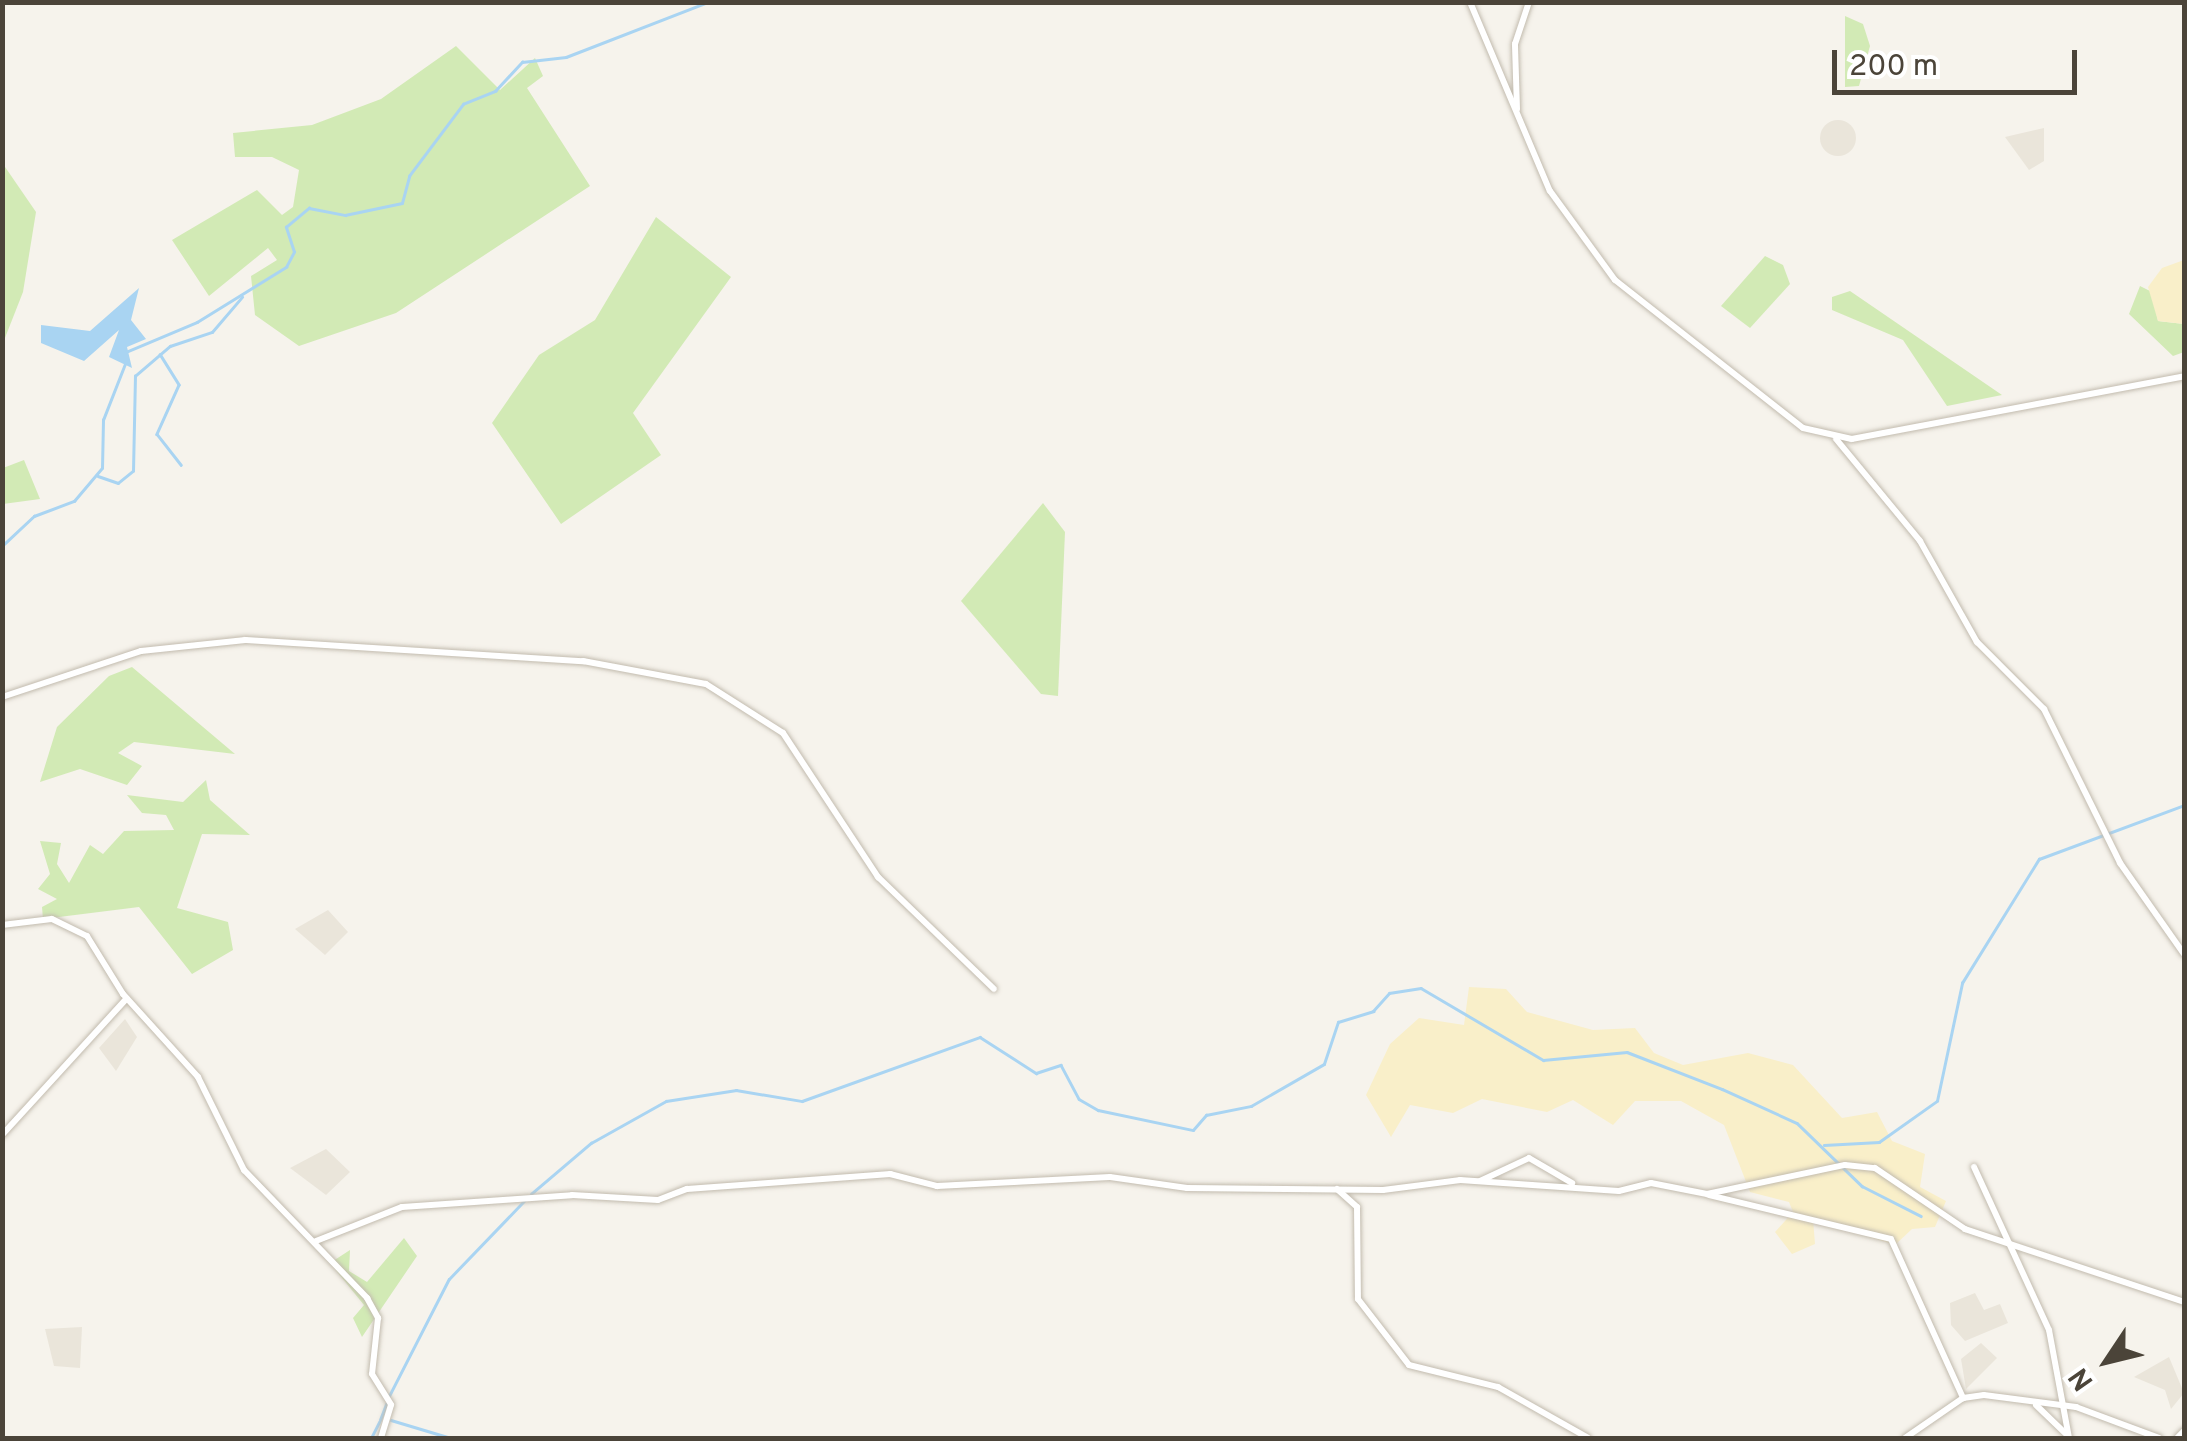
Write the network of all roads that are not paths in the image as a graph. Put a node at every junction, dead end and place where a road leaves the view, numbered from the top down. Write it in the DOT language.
graph roads {
  1 [pos="1470,2"];
  2 [pos="1529,2"];
  3 [pos="1518,113"];
  4 [pos="2184,376"];
  5 [pos="1835,438"];
  6 [pos="2,697"];
  7 [pos="2,925"];
  8 [pos="2184,954"];
  9 [pos="994,988"];
  10 [pos="126,998"];
  11 [pos="2,1134"];
  12 [pos="1974,1167"];
  13 [pos="1480,1182"];
  14 [pos="1573,1184"];
  15 [pos="1336,1188"];
  16 [pos="1707,1194"];
  17 [pos="316,1241"];
  18 [pos="2009,1242"];
  19 [pos="2184,1302"];
  20 [pos="1963,1398"];
  21 [pos="2035,1404"];
  22 [pos="2064,1407"];
  23 [pos="2184,1432"];
  24 [pos="381,1438"];
  25 [pos="1588,1438"];
  26 [pos="1905,1438"];
  27 [pos="2069,1438"];
  28 [pos="2158,1438"];
  29 [pos="2177,1438"];
  1 -- 3 [label="street"];
  2 -- 3 [label="street"];
  3 -- 5 [label="street"];
  4 -- 5 [label="street"];
  5 -- 8 [label="street"];
  6 -- 9 [label="street"];
  7 -- 10 [label="street"];
  10 -- 11 [label="street"];
  10 -- 17 [label="street"];
  12 -- 18 [label="street"];
  13 -- 14 [label="street"];
  13 -- 14 [label="street"];
  13 -- 15 [label="street"];
  14 -- 16 [label="street"];
  15 -- 17 [label="street"];
  15 -- 25 [label="street"];
  16 -- 18 [label="street"];
  16 -- 20 [label="street"];
  17 -- 24 [label="street"];
  18 -- 19 [label="street"];
  18 -- 22 [label="street"];
  20 -- 21 [label="street"];
  20 -- 26 [label="street"];
  21 -- 22 [label="street"];
  21 -- 27 [label="street"];
  22 -- 27 [label="street"];
  22 -- 28 [label="street"];
  23 -- 29 [label="street"];
}
